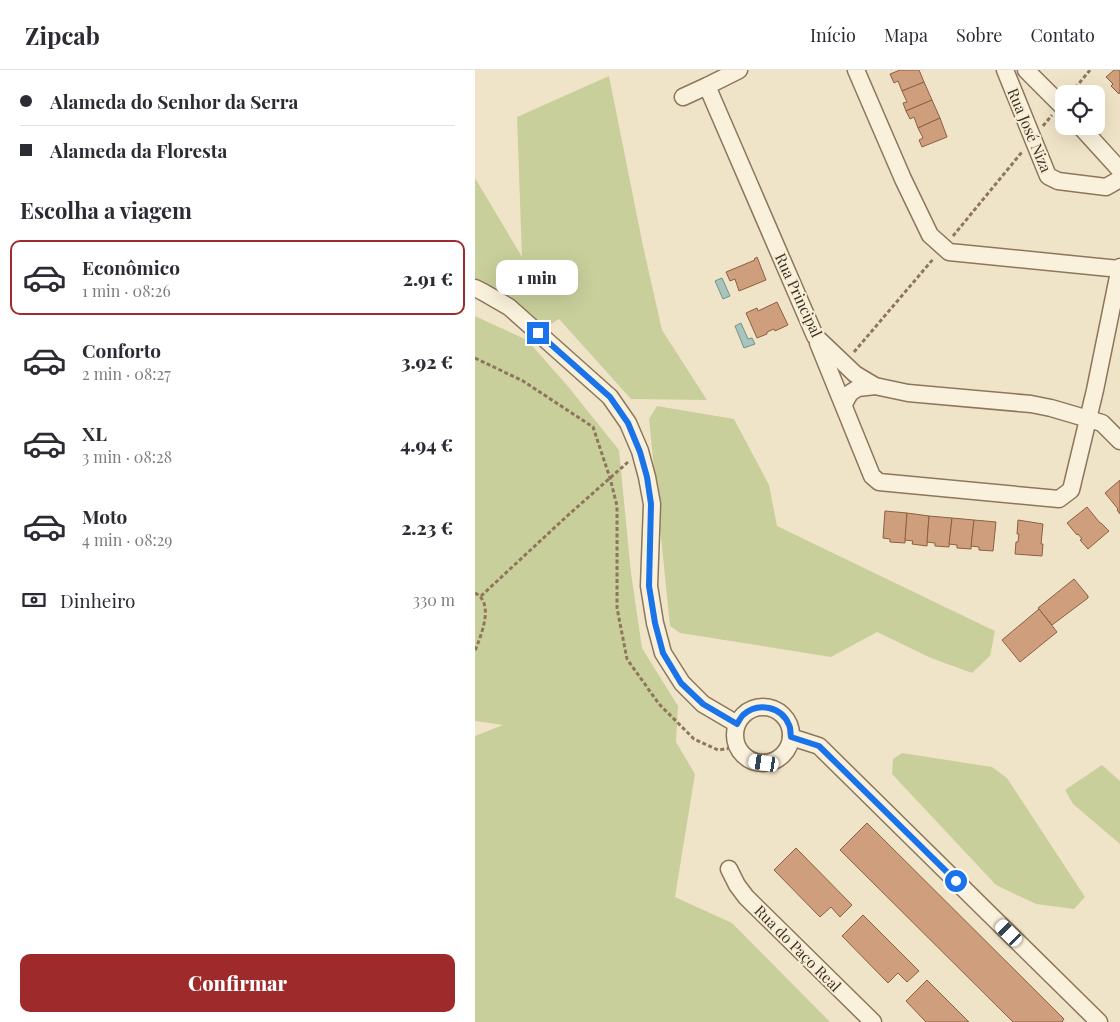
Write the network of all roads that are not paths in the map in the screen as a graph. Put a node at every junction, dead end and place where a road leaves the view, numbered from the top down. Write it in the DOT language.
graph roads {
  1 [pos="739,70"];
  2 [pos="856,70"];
  3 [pos="1005,70"];
  4 [pos="1026,70"];
  5 [pos="707,86"];
  6 [pos="1055,94"];
  7 [pos="683,97"];
  8 [pos="1088,135"];
  9 [pos="1120,170"];
  10 [pos="1120,179"];
  11 [pos="1120,268"];
  12 [pos="475,288"];
  13 [pos="815,336"];
  14 [pos="875,386"];
  15 [pos="844,404"];
  16 [pos="1088,419"];
  17 [pos="1120,441"];
  18 [pos="737,724"];
  19 [pos="791,737"];
  20 [pos="729,870"];
  21 [pos="873,1022"];
  22 [pos="1099,1022"];
  1 -- 5 [label="street"];
  2 -- 11 [label="street"];
  3 -- 10 [label="street, Rua José Niza"];
  4 -- 6 [label="street"];
  5 -- 7 [label="street"];
  5 -- 13 [label="street, Rua Principal"];
  8 -- 9 [label="street"];
  11 -- 16 [label="street"];
  12 -- 18 [label="street"];
  13 -- 14 [label="street, Rua Principal"];
  13 -- 15 [label="street"];
  14 -- 15 [label="street"];
  14 -- 16 [label="street, Rua Principal"];
  15 -- 16 [label="street"];
  16 -- 17 [label="street, Rua Principal"];
  18 -- 19 [label="street"];
  18 -- 19 [label="street"];
  19 -- 22 [label="street"];
  20 -- 21 [label="street, Rua do Paço Real"];
}
